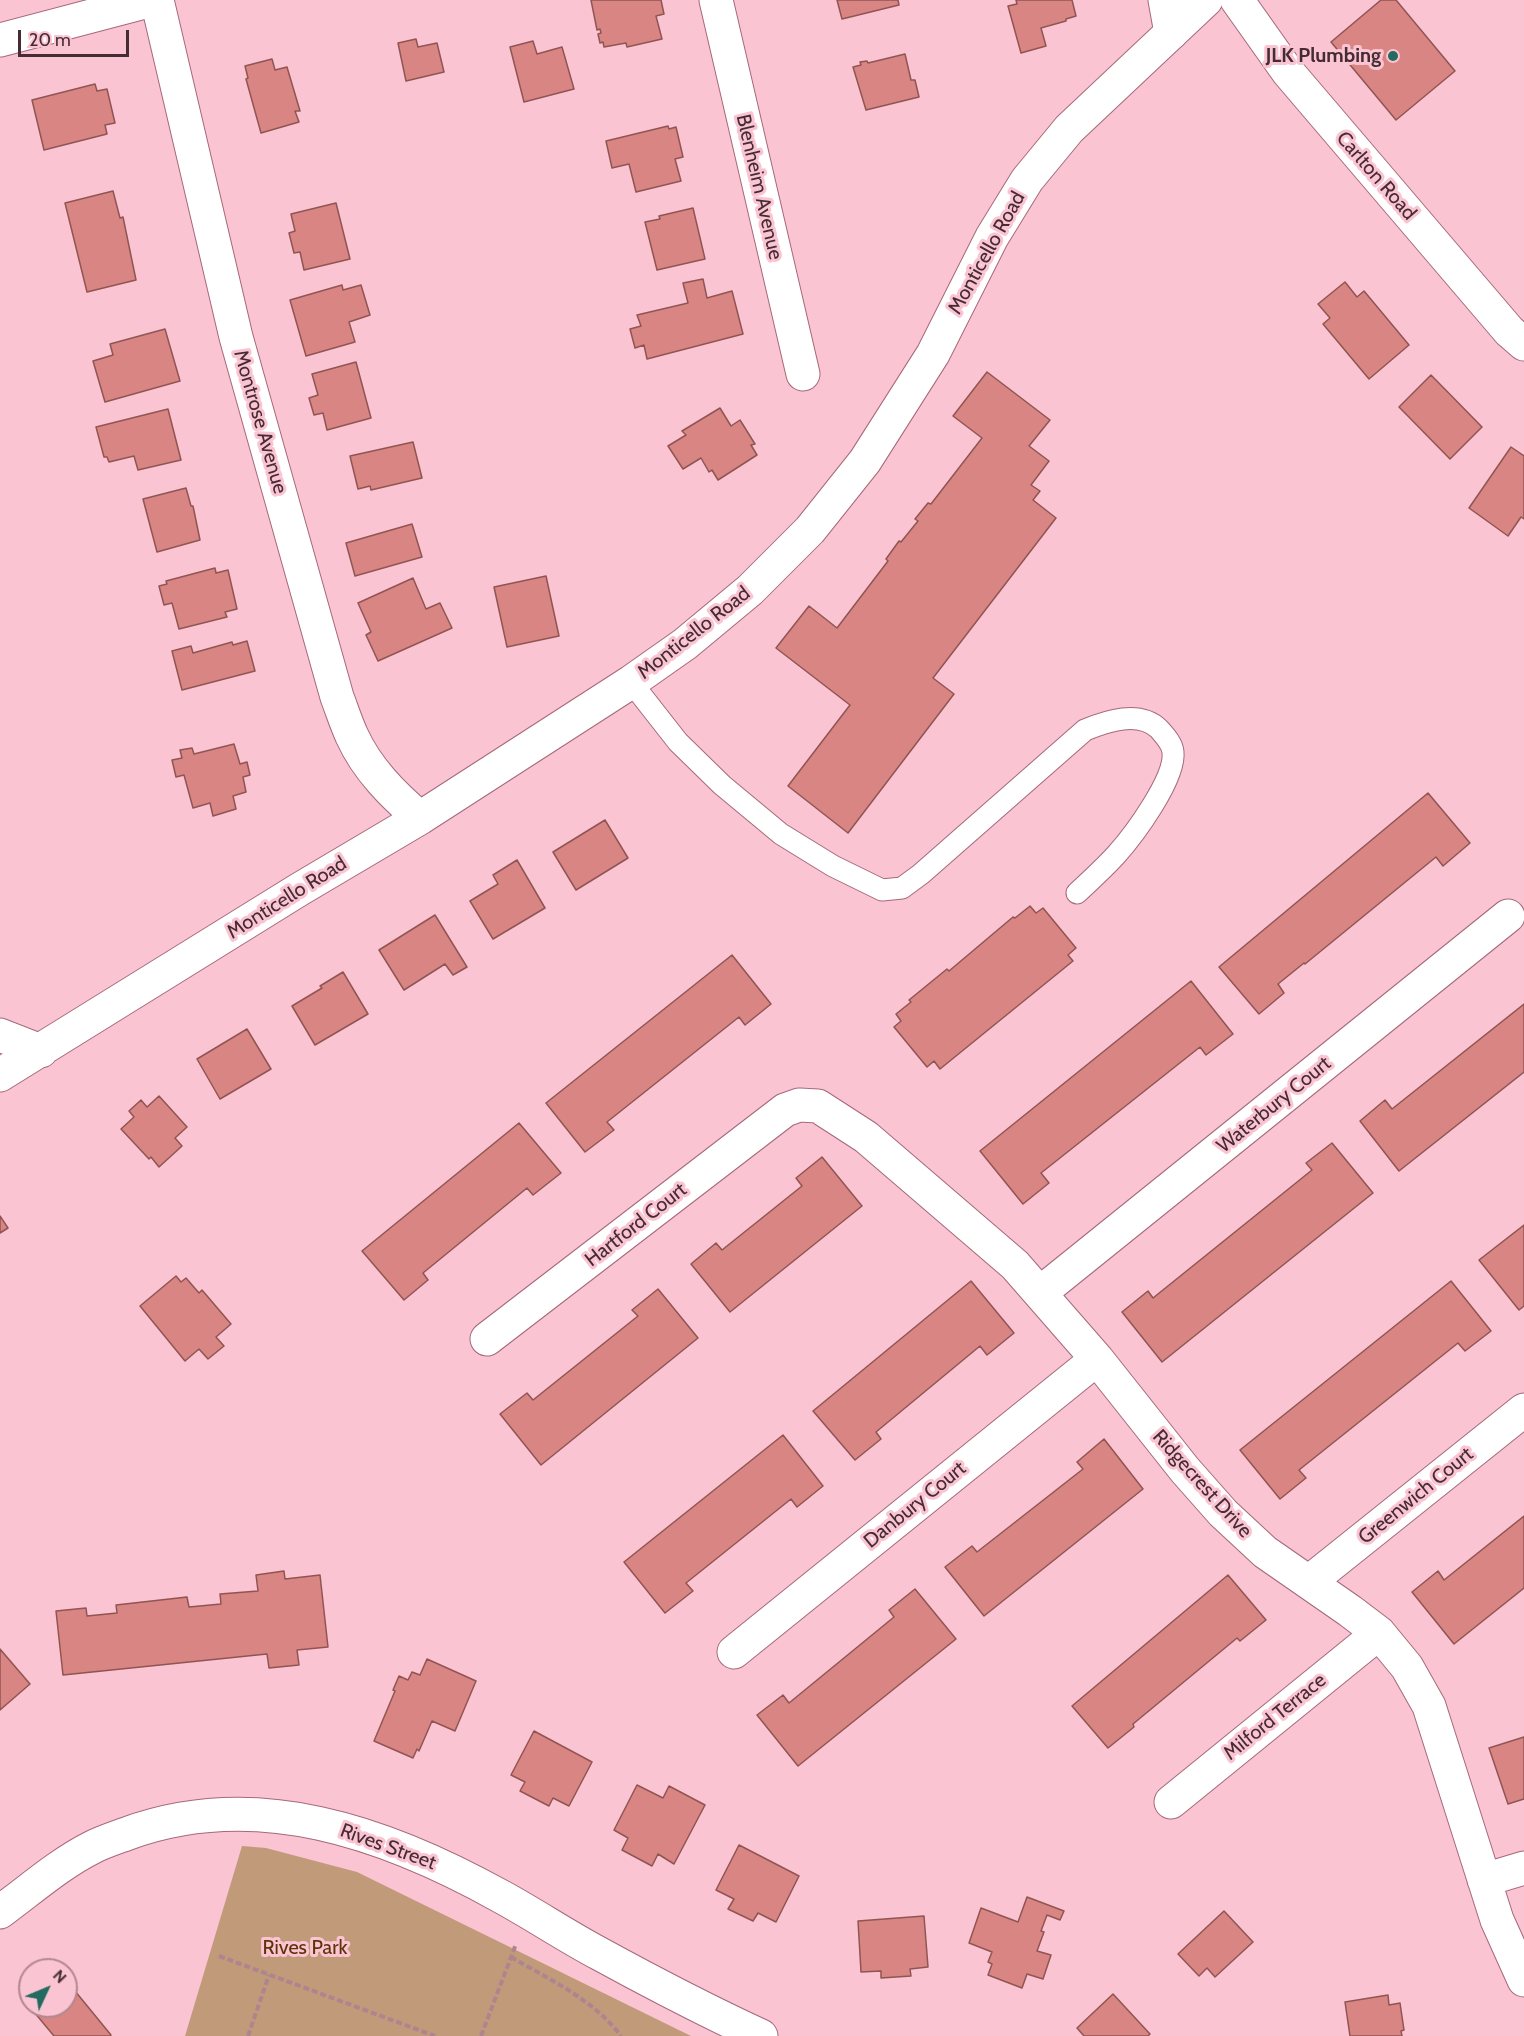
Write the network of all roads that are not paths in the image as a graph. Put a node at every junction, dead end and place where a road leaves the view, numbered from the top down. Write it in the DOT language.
graph roads {
  1 [pos="152,0"];
  2 [pos="157,0"];
  3 [pos="716,0"];
  4 [pos="1165,0"];
  5 [pos="1206,0"];
  6 [pos="1237,0"];
  7 [pos="1170,33"];
  8 [pos="0,40"];
  9 [pos="1524,344"];
  10 [pos="803,374"];
  11 [pos="631,682"];
  12 [pos="420,818"];
  13 [pos="1077,893"];
  14 [pos="1508,916"];
  15 [pos="0,1035"];
  16 [pos="41,1051"];
  17 [pos="0,1075"];
  18 [pos="785,1110"];
  19 [pos="1040,1293"];
  20 [pos="487,1339"];
  21 [pos="1096,1359"];
  22 [pos="1524,1410"];
  23 [pos="1309,1582"];
  24 [pos="1379,1633"];
  25 [pos="734,1652"];
  26 [pos="1171,1802"];
  27 [pos="1524,1868"];
  28 [pos="1484,1880"];
  29 [pos="0,1912"];
  30 [pos="1524,1980"];
  31 [pos="761,2036"];
  1 -- 8 [label="street"];
  2 -- 12 [label="street, Montrose Avenue"];
  3 -- 10 [label="street, Blenheim Avenue"];
  4 -- 7 [label="street"];
  5 -- 7 [label="street, Monticello Road"];
  6 -- 9 [label="street, Carlton Road"];
  7 -- 11 [label="street, Monticello Road"];
  11 -- 12 [label="street, Monticello Road"];
  11 -- 13 [label="lane"];
  12 -- 16 [label="street, Monticello Road"];
  14 -- 19 [label="street, Waterbury Court"];
  15 -- 16 [label="street"];
  16 -- 17 [label="street, Monticello Road"];
  18 -- 19 [label="street, Ridgecrest Drive"];
  18 -- 20 [label="street, Hartford Court"];
  19 -- 21 [label="street, Ridgecrest Drive"];
  21 -- 23 [label="street, Ridgecrest Drive"];
  21 -- 25 [label="street, Danbury Court"];
  22 -- 23 [label="street, Greenwich Court"];
  23 -- 24 [label="street, Ridgecrest Drive"];
  24 -- 26 [label="street, Milford Terrace"];
  24 -- 28 [label="street, Ridgecrest Drive"];
  27 -- 28 [label="street"];
  28 -- 30 [label="street, Ridgecrest Drive"];
  29 -- 31 [label="street, Rives Street"];
}
